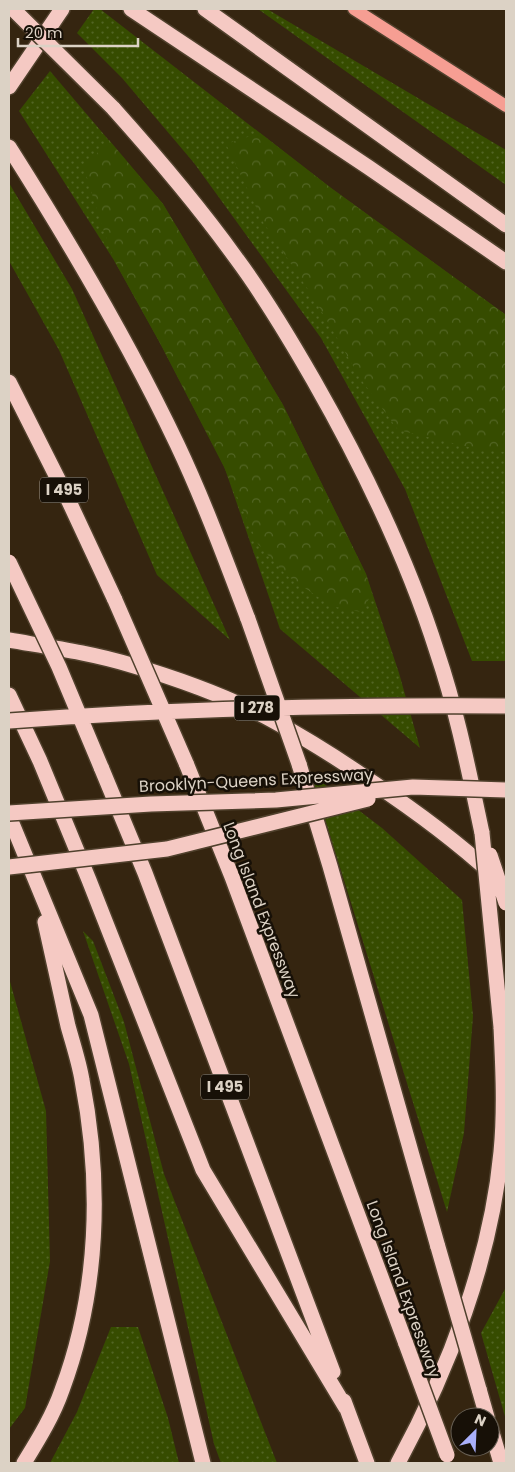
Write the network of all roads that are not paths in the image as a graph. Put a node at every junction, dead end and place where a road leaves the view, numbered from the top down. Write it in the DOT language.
graph roads {
  1 [pos="13,9"];
  2 [pos="62,9"];
  3 [pos="131,9"];
  4 [pos="205,9"];
  5 [pos="354,9"];
  6 [pos="9,87"];
  7 [pos="506,106"];
  8 [pos="9,148"];
  9 [pos="506,225"];
  10 [pos="506,262"];
  11 [pos="9,382"];
  12 [pos="9,562"];
  13 [pos="9,640"];
  14 [pos="9,695"];
  15 [pos="506,706"];
  16 [pos="9,721"];
  17 [pos="413,787"];
  18 [pos="506,790"];
  19 [pos="9,815"];
  20 [pos="482,833"];
  21 [pos="9,867"];
  22 [pos="36,882"];
  23 [pos="506,887"];
  24 [pos="506,904"];
  25 [pos="484,1407"];
  26 [pos="346,1408"];
  27 [pos="448,1459"];
  28 [pos="24,1463"];
  29 [pos="203,1463"];
  30 [pos="366,1463"];
  31 [pos="398,1463"];
  1 -- 20 [label="highway, bridge"];
  2 -- 6 [label="highway"];
  3 -- 10 [label="highway"];
  4 -- 9 [label="highway"];
  5 -- 7 [label="main road"];
  8 -- 25 [label="highway, bridge"];
  11 -- 27 [label="highway, Long Island Expressway / I 495, bridge"];
  12 -- 26 [label="highway, I 495, bridge"];
  13 -- 23 [label="highway"];
  14 -- 26 [label="highway"];
  15 -- 16 [label="highway, I 278, bridge"];
  17 -- 18 [label="highway, Brooklyn-Queens Expressway, bridge"];
  17 -- 19 [label="highway, Brooklyn-Queens Expressway, bridge"];
  17 -- 21 [label="highway, bridge"];
  19 -- 22 [label="highway"];
  20 -- 24 [label="highway, bridge"];
  20 -- 31 [label="highway, bridge"];
  22 -- 28 [label="highway"];
  22 -- 29 [label="highway"];
  26 -- 30 [label="highway, I 495"];
}
